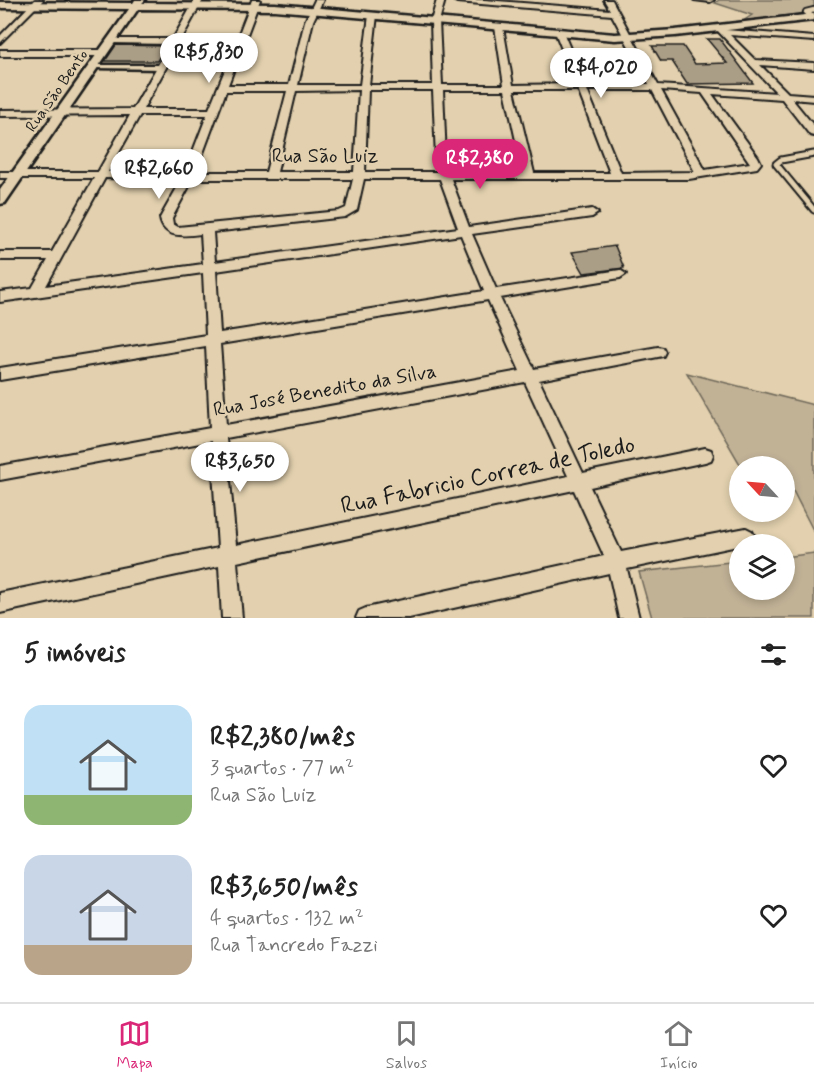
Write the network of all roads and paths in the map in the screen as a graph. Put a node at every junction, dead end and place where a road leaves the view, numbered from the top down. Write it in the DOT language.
graph roads {
  1 [pos="319,0"];
  2 [pos="441,0"];
  3 [pos="457,0"];
  4 [pos="608,0"];
  5 [pos="698,0"];
  6 [pos="710,0"];
  7 [pos="37,2"];
  8 [pos="138,2"];
  9 [pos="197,3"];
  10 [pos="255,3"];
  11 [pos="0,5"];
  12 [pos="313,10"];
  13 [pos="614,13"];
  14 [pos="373,15"];
  15 [pos="814,15"];
  16 [pos="435,21"];
  17 [pos="499,27"];
  18 [pos="721,30"];
  19 [pos="559,32"];
  20 [pos="628,37"];
  21 [pos="814,39"];
  22 [pos="0,40"];
  23 [pos="111,41"];
  24 [pos="176,42"];
  25 [pos="170,52"];
  26 [pos="236,52"];
  27 [pos="0,53"];
  28 [pos="103,53"];
  29 [pos="751,62"];
  30 [pos="95,66"];
  31 [pos="814,66"];
  32 [pos="162,67"];
  33 [pos="291,87"];
  34 [pos="364,87"];
  35 [pos="509,87"];
  36 [pos="581,87"];
  37 [pos="654,87"];
  38 [pos="222,88"];
  39 [pos="438,88"];
  40 [pos="704,89"];
  41 [pos="785,96"];
  42 [pos="814,98"];
  43 [pos="0,112"];
  44 [pos="62,112"];
  45 [pos="137,112"];
  46 [pos="213,112"];
  47 [pos="814,133"];
  48 [pos="814,154"];
  49 [pos="702,174"];
  50 [pos="0,175"];
  51 [pos="18,175"];
  52 [pos="102,175"];
  53 [pos="189,175"];
  54 [pos="271,175"];
  55 [pos="359,175"];
  56 [pos="445,175"];
  57 [pos="529,176"];
  58 [pos="617,176"];
  59 [pos="0,200"];
  60 [pos="814,210"];
  61 [pos="592,213"];
  62 [pos="207,230"];
  63 [pos="465,231"];
  64 [pos="0,256"];
  65 [pos="56,256"];
  66 [pos="209,267"];
  67 [pos="620,274"];
  68 [pos="36,292"];
  69 [pos="492,295"];
  70 [pos="0,297"];
  71 [pos="213,340"];
  72 [pos="658,352"];
  73 [pos="0,374"];
  74 [pos="529,375"];
  75 [pos="218,432"];
  76 [pos="705,455"];
  77 [pos="0,472"];
  78 [pos="579,482"];
  79 [pos="729,540"];
  80 [pos="227,555"];
  81 [pos="616,562"];
  82 [pos="0,603"];
  83 [pos="232,618"];
  84 [pos="366,618"];
  85 [pos="629,618"];
  1 -- 12 [label="street"];
  2 -- 16 [label="street"];
  3 -- 13 [label="street"];
  4 -- 13 [label="street"];
  5 -- 6 [label="street"];
  7 -- 8 [label="street"];
  7 -- 11 [label="street"];
  7 -- 22 [label="street"];
  8 -- 9 [label="street"];
  8 -- 23 [label="street, Rua São Bento"];
  9 -- 10 [label="street"];
  9 -- 24 [label="street"];
  10 -- 12 [label="street"];
  10 -- 26 [label="street"];
  12 -- 14 [label="street"];
  12 -- 33 [label="street"];
  13 -- 20 [label="street"];
  14 -- 16 [label="street"];
  14 -- 34 [label="street"];
  15 -- 18 [label="street"];
  16 -- 17 [label="street"];
  16 -- 39 [label="street"];
  17 -- 19 [label="street"];
  17 -- 35 [label="street"];
  18 -- 20 [label="street"];
  18 -- 21 [label="street"];
  18 -- 29 [label="street"];
  19 -- 20 [label="street"];
  19 -- 36 [label="street"];
  20 -- 37 [label="street"];
  23 -- 24 [label="street"];
  23 -- 28 [label="street, Rua São Bento"];
  24 -- 25 [label="street"];
  25 -- 26 [label="street"];
  25 -- 32 [label="street"];
  26 -- 38 [label="street"];
  27 -- 28 [label="street"];
  28 -- 30 [label="street, Rua São Bento"];
  29 -- 31 [label="street"];
  29 -- 41 [label="street"];
  30 -- 32 [label="street"];
  30 -- 44 [label="street, Rua São Bento"];
  32 -- 45 [label="street"];
  33 -- 34 [label="street"];
  33 -- 38 [label="street"];
  33 -- 54 [label="street"];
  34 -- 39 [label="street"];
  34 -- 55 [label="street"];
  35 -- 36 [label="street"];
  35 -- 39 [label="street"];
  35 -- 57 [label="street"];
  36 -- 37 [label="street"];
  36 -- 58 [label="street"];
  37 -- 40 [label="street"];
  37 -- 49 [label="street"];
  38 -- 46 [label="street"];
  39 -- 56 [label="street"];
  40 -- 41 [label="street"];
  40 -- 49 [label="street, Rua São Luiz"];
  41 -- 42 [label="street"];
  41 -- 47 [label="street"];
  43 -- 44 [label="street"];
  44 -- 45 [label="street"];
  44 -- 51 [label="street, Rua São Bento"];
  45 -- 46 [label="street"];
  45 -- 52 [label="street"];
  46 -- 53 [label="street"];
  48 -- 60 [label="lane"];
  49 -- 58 [label="street, Rua São Luiz"];
  50 -- 51 [label="street, Rua São Luiz"];
  51 -- 52 [label="street, Rua São Luiz"];
  51 -- 59 [label="street, Rua São Bento"];
  52 -- 53 [label="street, Rua São Luiz"];
  52 -- 65 [label="street"];
  53 -- 54 [label="street, Rua São Luiz"];
  53 -- 62 [label="street"];
  54 -- 55 [label="street, Rua São Luiz"];
  55 -- 56 [label="street, Rua São Luiz"];
  55 -- 62 [label="street"];
  56 -- 57 [label="street, Rua São Luiz"];
  56 -- 63 [label="street"];
  57 -- 58 [label="street, Rua São Luiz"];
  61 -- 63 [label="street"];
  62 -- 66 [label="street"];
  63 -- 66 [label="street"];
  63 -- 69 [label="street"];
  64 -- 65 [label="street"];
  65 -- 68 [label="street"];
  66 -- 68 [label="street"];
  66 -- 71 [label="street"];
  67 -- 69 [label="street"];
  68 -- 70 [label="street"];
  69 -- 71 [label="street"];
  69 -- 74 [label="street"];
  71 -- 73 [label="street"];
  71 -- 75 [label="street"];
  72 -- 74 [label="street, Rua José Benedito da Silva"];
  74 -- 75 [label="street, Rua José Benedito da Silva"];
  74 -- 78 [label="street"];
  75 -- 77 [label="street, Rua José Benedito da Silva"];
  75 -- 80 [label="street"];
  76 -- 78 [label="street, Rua Fabricio Correa de Toledo"];
  78 -- 80 [label="street, Rua Fabricio Correa de Toledo"];
  78 -- 81 [label="street"];
  79 -- 81 [label="street"];
  80 -- 82 [label="street, Rua Fabricio Correa de Toledo"];
  80 -- 83 [label="street"];
  81 -- 84 [label="street"];
  81 -- 85 [label="street"];
}
